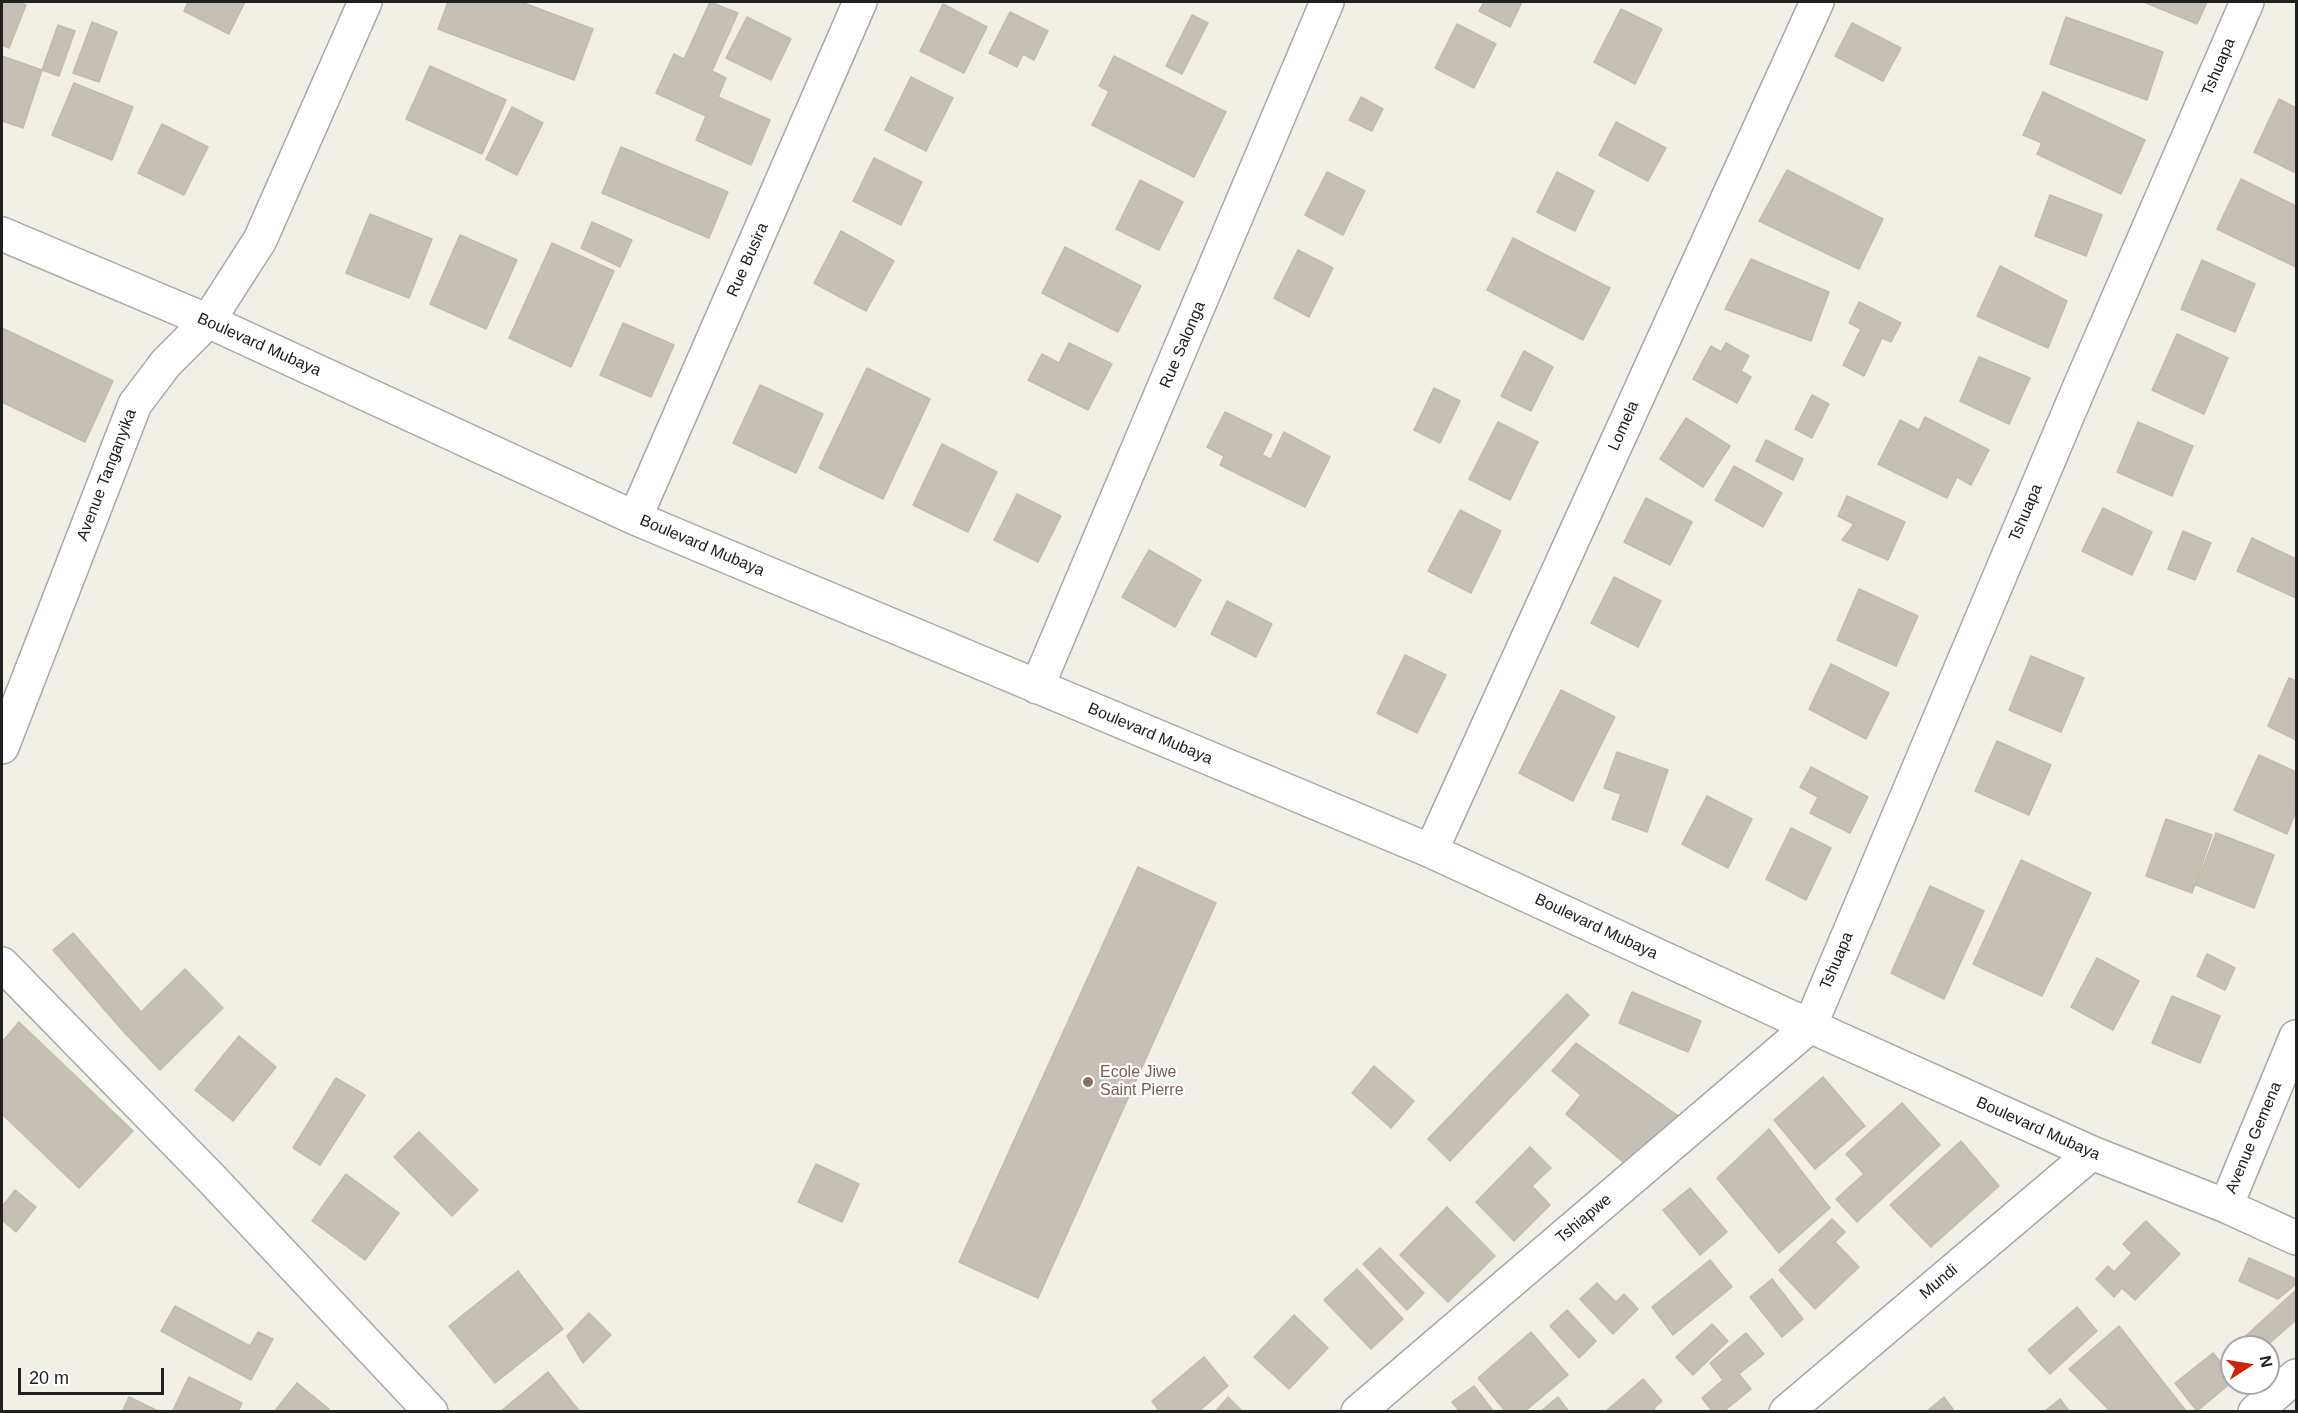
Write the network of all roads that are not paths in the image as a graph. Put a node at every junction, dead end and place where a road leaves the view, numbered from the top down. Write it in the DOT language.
graph roads {
  1 [pos="364,2"];
  2 [pos="860,2"];
  3 [pos="1327,2"];
  4 [pos="1817,2"];
  5 [pos="2247,2"];
  6 [pos="2,234"];
  7 [pos="208,321"];
  8 [pos="636,518"];
  9 [pos="1037,687"];
  10 [pos="2,747"];
  11 [pos="1431,851"];
  12 [pos="2,964"];
  13 [pos="1810,1026"];
  14 [pos="2296,1037"];
  15 [pos="2092,1153"];
  16 [pos="2226,1206"];
  17 [pos="2296,1238"];
  18 [pos="2296,1376"];
  19 [pos="431,1412"];
  20 [pos="1358,1412"];
  21 [pos="1786,1412"];
  22 [pos="2255,1412"];
  1 -- 7 [label="street, Avenue Tanganyika"];
  2 -- 8 [label="street, Rue Busira"];
  3 -- 9 [label="street, Rue Salonga"];
  4 -- 11 [label="street, Lomela"];
  5 -- 13 [label="street, Tshuapa"];
  6 -- 7 [label="street, Boulevard Mubaya"];
  7 -- 8 [label="street, Boulevard Mubaya"];
  7 -- 10 [label="street, Avenue Tanganyika"];
  8 -- 9 [label="street, Boulevard Mubaya"];
  9 -- 11 [label="street, Boulevard Mubaya"];
  11 -- 13 [label="street, Boulevard Mubaya"];
  12 -- 19 [label="street"];
  13 -- 15 [label="street, Boulevard Mubaya"];
  13 -- 20 [label="street, Tshiapwe"];
  14 -- 16 [label="street, Avenue Gemena"];
  15 -- 16 [label="street, Boulevard Mubaya"];
  15 -- 21 [label="street, Mundi"];
  16 -- 17 [label="street, Boulevard Mubaya"];
  18 -- 22 [label="street"];
}
